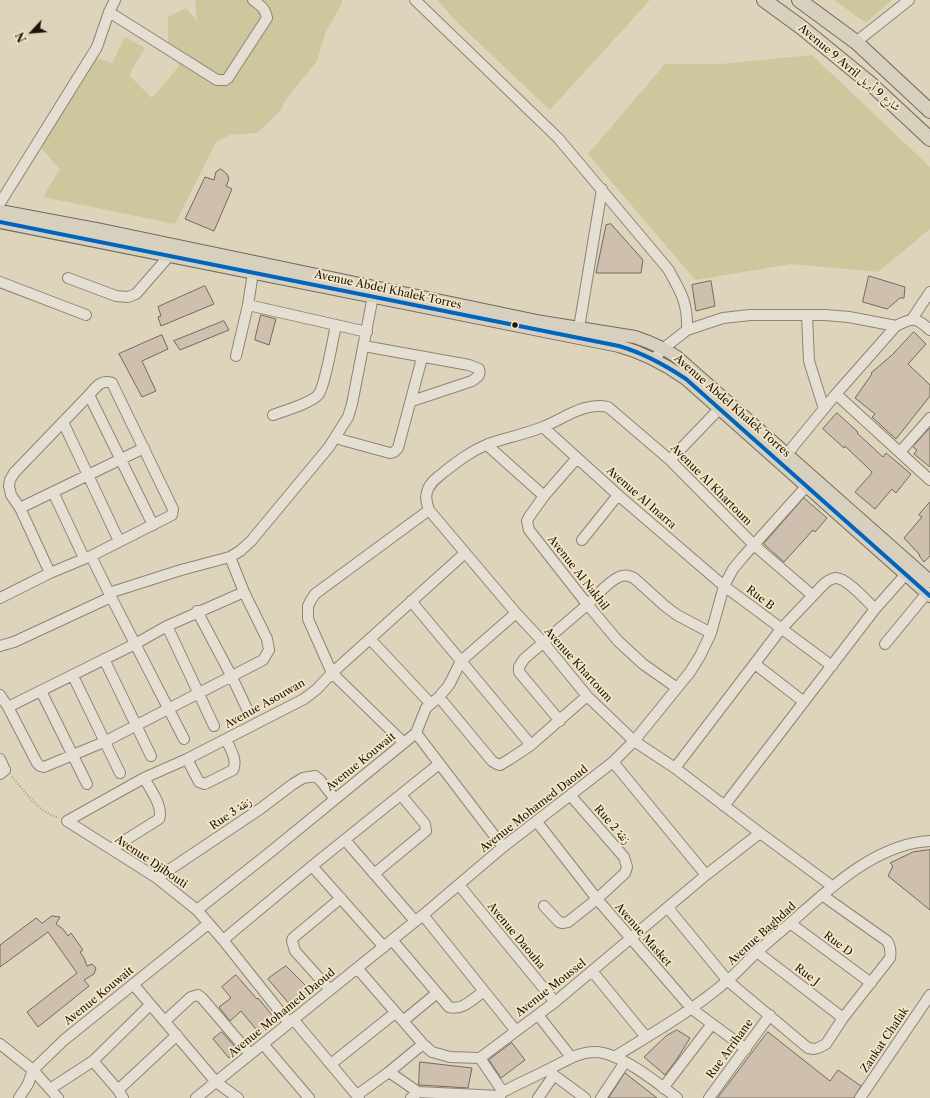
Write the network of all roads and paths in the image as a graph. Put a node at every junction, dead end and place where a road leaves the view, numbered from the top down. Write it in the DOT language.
graph roads {
  1 [pos="115,0"];
  2 [pos="253,0"];
  3 [pos="415,0"];
  4 [pos="764,0"];
  5 [pos="799,0"];
  6 [pos="909,0"];
  7 [pos="109,12"];
  8 [pos="856,42"];
  9 [pos="930,111"];
  10 [pos="930,140"];
  11 [pos="602,189"];
  12 [pos="0,203"];
  13 [pos="0,211"];
  14 [pos="0,222"];
  15 [pos="169,256"];
  16 [pos="254,268"];
  17 [pos="68,278"];
  18 [pos="0,282"];
  19 [pos="374,292"];
  20 [pos="930,292"];
  21 [pos="248,305"];
  22 [pos="86,315"];
  23 [pos="807,315"];
  24 [pos="912,319"];
  25 [pos="336,326"];
  26 [pos="896,326"];
  27 [pos="579,328"];
  28 [pos="687,330"];
  29 [pos="930,330"];
  30 [pos="367,332"];
  31 [pos="364,346"];
  32 [pos="664,348"];
  33 [pos="236,356"];
  34 [pos="422,358"];
  35 [pos="654,359"];
  36 [pos="836,394"];
  37 [pos="89,395"];
  38 [pos="412,401"];
  39 [pos="720,408"];
  40 [pos="824,409"];
  41 [pos="273,415"];
  42 [pos="930,418"];
  43 [pos="63,422"];
  44 [pos="543,427"];
  45 [pos="335,438"];
  46 [pos="487,445"];
  47 [pos="144,448"];
  48 [pos="900,452"];
  49 [pos="787,454"];
  50 [pos="577,458"];
  51 [pos="121,459"];
  52 [pos="670,460"];
  53 [pos="88,475"];
  54 [pos="930,480"];
  55 [pos="810,482"];
  56 [pos="53,492"];
  57 [pos="618,495"];
  58 [pos="544,496"];
  59 [pos="20,508"];
  60 [pos="429,510"];
  61 [pos="153,525"];
  62 [pos="582,540"];
  63 [pos="119,541"];
  64 [pos="754,545"];
  65 [pos="465,553"];
  66 [pos="87,557"];
  67 [pos="230,557"];
  68 [pos="50,573"];
  69 [pos="906,574"];
  70 [pos="930,581"];
  71 [pos="724,586"];
  72 [pos="244,592"];
  73 [pos="928,594"];
  74 [pos="110,595"];
  75 [pos="812,595"];
  76 [pos="0,598"];
  77 [pos="411,601"];
  78 [pos="587,604"];
  79 [pos="875,609"];
  80 [pos="198,611"];
  81 [pos="516,613"];
  82 [pos="167,626"];
  83 [pos="781,629"];
  84 [pos="711,633"];
  85 [pos="370,639"];
  86 [pos="543,642"];
  87 [pos="136,644"];
  88 [pos="886,644"];
  89 [pos="0,646"];
  90 [pos="104,659"];
  91 [pos="461,661"];
  92 [pos="755,664"];
  93 [pos="832,666"];
  94 [pos="332,673"];
  95 [pos="73,676"];
  96 [pos="232,677"];
  97 [pos="677,688"];
  98 [pos="41,691"];
  99 [pos="199,694"];
  100 [pos="0,695"];
  101 [pos="587,696"];
  102 [pos="439,697"];
  103 [pos="804,702"];
  104 [pos="430,703"];
  105 [pos="8,707"];
  106 [pos="168,709"];
  107 [pos="247,709"];
  108 [pos="560,721"];
  109 [pos="136,726"];
  110 [pos="214,726"];
  111 [pos="416,733"];
  112 [pos="184,739"];
  113 [pos="226,739"];
  114 [pos="634,741"];
  115 [pos="104,742"];
  116 [pos="404,743"];
  117 [pos="531,745"];
  118 [pos="73,756"];
  119 [pos="151,756"];
  120 [pos="0,758"];
  121 [pos="187,759"];
  122 [pos="613,762"];
  123 [pos="439,764"];
  124 [pos="675,768"];
  125 [pos="3,772"];
  126 [pos="120,773"];
  127 [pos="144,778"];
  128 [pos="87,784"];
  129 [pos="401,795"];
  130 [pos="571,796"];
  131 [pos="335,799"];
  132 [pos="724,806"];
  133 [pos="67,821"];
  134 [pos="537,822"];
  135 [pos="760,833"];
  136 [pos="345,840"];
  137 [pos="930,841"];
  138 [pos="503,847"];
  139 [pos="111,849"];
  140 [pos="312,866"];
  141 [pos="374,874"];
  142 [pos="706,876"];
  143 [pos="157,878"];
  144 [pos="459,885"];
  145 [pos="832,886"];
  146 [pos="822,895"];
  147 [pos="340,898"];
  148 [pos="597,899"];
  149 [pos="544,906"];
  150 [pos="668,908"];
  151 [pos="197,910"];
  152 [pos="419,918"];
  153 [pos="790,923"];
  154 [pos="208,924"];
  155 [pos="630,938"];
  156 [pos="223,940"];
  157 [pos="392,940"];
  158 [pos="384,947"];
  159 [pos="757,952"];
  160 [pos="358,968"];
  161 [pos="592,971"];
  162 [pos="728,981"];
  163 [pos="871,983"];
  164 [pos="133,984"];
  165 [pos="330,990"];
  166 [pos="484,991"];
  167 [pos="437,993"];
  168 [pos="930,994"];
  169 [pos="555,1002"];
  170 [pos="150,1005"];
  171 [pos="692,1008"];
  172 [pos="395,1013"];
  173 [pos="538,1015"];
  174 [pos="770,1015"];
  175 [pos="843,1018"];
  176 [pos="165,1021"];
  177 [pos="291,1021"];
  178 [pos="403,1021"];
  179 [pos="712,1024"];
  180 [pos="516,1031"];
  181 [pos="177,1035"];
  182 [pos="646,1037"];
  183 [pos="0,1044"];
  184 [pos="263,1044"];
  185 [pos="423,1044"];
  186 [pos="746,1049"];
  187 [pos="250,1054"];
  188 [pos="614,1056"];
  189 [pos="570,1057"];
  190 [pos="480,1058"];
  191 [pos="92,1061"];
  192 [pos="628,1063"];
  193 [pos="331,1064"];
  194 [pos="33,1070"];
  195 [pos="389,1072"];
  196 [pos="550,1072"];
  197 [pos="216,1082"];
  198 [pos="663,1088"];
  199 [pos="50,1089"];
  200 [pos="121,1094"];
  201 [pos="414,1095"];
  202 [pos="500,1095"];
  203 [pos="358,1097"];
  204 [pos="19,1098"];
  205 [pos="58,1098"];
  206 [pos="196,1098"];
  207 [pos="238,1098"];
  208 [pos="309,1098"];
  209 [pos="538,1098"];
  210 [pos="585,1098"];
  211 [pos="601,1098"];
  212 [pos="677,1098"];
  213 [pos="709,1098"];
  214 [pos="860,1098"];
  1 -- 7 [label="street"];
  2 -- 7 [label="street"];
  3 -- 11 [label="street"];
  4 -- 10 [label="highway, Avenue 9 Avril شارع 9 أبريل"];
  5 -- 8 [label="highway, Avenue 9 Avril شارع 9 أبريل"];
  6 -- 8 [label="street"];
  7 -- 12 [label="street"];
  8 -- 9 [label="highway, Avenue 9 Avril شارع 9 أبريل"];
  11 -- 27 [label="street"];
  11 -- 28 [label="street"];
  13 -- 16 [label="main road, Avenue Abdel Khalek Torres"];
  14 -- 15 [label="main road, Avenue Abdel Khalek Torres"];
  15 -- 16 [label="main road, Avenue Abdel Khalek Torres"];
  15 -- 17 [label="street"];
  16 -- 19 [label="main road, Avenue Abdel Khalek Torres"];
  16 -- 21 [label="street"];
  18 -- 22 [label="street"];
  19 -- 27 [label="main road, Avenue Abdel Khalek Torres"];
  19 -- 30 [label="street"];
  19 -- 35 [label="main road, Avenue Abdel Khalek Torres"];
  20 -- 24 [label="street"];
  21 -- 25 [label="street"];
  21 -- 33 [label="street"];
  23 -- 26 [label="street"];
  23 -- 28 [label="street"];
  23 -- 40 [label="street"];
  24 -- 26 [label="street"];
  24 -- 29 [label="street"];
  25 -- 30 [label="street"];
  25 -- 41 [label="street"];
  26 -- 36 [label="street"];
  27 -- 32 [label="main road, Avenue Abdel Khalek Torres"];
  28 -- 32 [label="street"];
  30 -- 31 [label="street"];
  31 -- 34 [label="street"];
  31 -- 45 [label="street"];
  32 -- 35 [label="street"];
  32 -- 49 [label="main road, Avenue Abdel Khalek Torres"];
  34 -- 38 [label="street"];
  34 -- 38 [label="street"];
  35 -- 39 [label="main road, Avenue Abdel Khalek Torres"];
  36 -- 40 [label="street"];
  36 -- 48 [label="street"];
  37 -- 43 [label="street"];
  37 -- 47 [label="street"];
  37 -- 51 [label="street"];
  38 -- 45 [label="street"];
  39 -- 52 [label="street"];
  39 -- 55 [label="main road, Avenue Abdel Khalek Torres"];
  40 -- 49 [label="street"];
  42 -- 48 [label="street"];
  43 -- 53 [label="street"];
  43 -- 59 [label="street"];
  44 -- 46 [label="street"];
  44 -- 50 [label="street, Avenue Al Inarra"];
  44 -- 52 [label="street, Avenue Al Khartoum"];
  45 -- 67 [label="street"];
  46 -- 58 [label="street"];
  46 -- 60 [label="street"];
  47 -- 51 [label="street"];
  47 -- 61 [label="street"];
  48 -- 54 [label="street"];
  49 -- 55 [label="main road, Avenue Abdel Khalek Torres"];
  50 -- 57 [label="street, Avenue Al Inarra"];
  50 -- 58 [label="street, Avenue Al Nakhil"];
  51 -- 53 [label="street"];
  51 -- 61 [label="street"];
  52 -- 64 [label="street, Avenue Al Khartoum"];
  53 -- 56 [label="street"];
  53 -- 63 [label="street"];
  55 -- 64 [label="street, Avenue Mohamed Daoud"];
  55 -- 69 [label="main road, Avenue Abdel Khalek Torres"];
  55 -- 70 [label="main road, Avenue Abdel Khalek Torres"];
  56 -- 59 [label="street"];
  56 -- 66 [label="street"];
  57 -- 62 [label="street"];
  57 -- 71 [label="street, Avenue Al Inarra"];
  58 -- 78 [label="street, Avenue Al Nakhil"];
  59 -- 68 [label="street"];
  60 -- 65 [label="street, Avenue Khartoum"];
  60 -- 94 [label="street"];
  61 -- 63 [label="street"];
  63 -- 66 [label="street"];
  64 -- 71 [label="street, Avenue Mohamed Daoud"];
  64 -- 75 [label="street, Avenue Al Khartoum"];
  65 -- 77 [label="street, Avenue Asouwan"];
  65 -- 81 [label="street, Avenue Khartoum"];
  66 -- 68 [label="street"];
  66 -- 74 [label="street"];
  67 -- 72 [label="street"];
  67 -- 74 [label="street"];
  68 -- 76 [label="street"];
  69 -- 73 [label="main road, Avenue Abdel Khalek Torres"];
  69 -- 79 [label="street"];
  71 -- 83 [label="street, Rue B"];
  71 -- 84 [label="street, Avenue Mohamed Daoud"];
  72 -- 80 [label="street"];
  72 -- 96 [label="street"];
  73 -- 88 [label="street"];
  74 -- 87 [label="street"];
  74 -- 89 [label="street"];
  75 -- 79 [label="street"];
  75 -- 83 [label="street"];
  77 -- 85 [label="street, Avenue Asouwan"];
  77 -- 91 [label="street"];
  78 -- 84 [label="street"];
  78 -- 86 [label="street"];
  78 -- 97 [label="street, Avenue Al Nakhil"];
  79 -- 93 [label="street"];
  80 -- 82 [label="street"];
  80 -- 96 [label="street"];
  81 -- 86 [label="street, Avenue Khartoum"];
  81 -- 91 [label="street"];
  82 -- 87 [label="street"];
  82 -- 99 [label="street"];
  83 -- 92 [label="street"];
  83 -- 93 [label="street, Rue B"];
  84 -- 97 [label="street, Avenue Mohamed Daoud"];
  85 -- 94 [label="street, Avenue Asouwan"];
  85 -- 104 [label="street"];
  86 -- 101 [label="street, Avenue Khartoum"];
  86 -- 108 [label="street"];
  87 -- 90 [label="street"];
  87 -- 106 [label="street"];
  90 -- 95 [label="street"];
  90 -- 109 [label="street"];
  91 -- 102 [label="street"];
  91 -- 117 [label="street"];
  92 -- 103 [label="street"];
  92 -- 124 [label="street"];
  93 -- 103 [label="street"];
  94 -- 113 [label="street, Avenue Asouwan"];
  94 -- 116 [label="street"];
  95 -- 98 [label="street"];
  95 -- 115 [label="street"];
  96 -- 99 [label="street"];
  96 -- 107 [label="street"];
  97 -- 114 [label="street, Avenue Mohamed Daoud"];
  98 -- 105 [label="street"];
  98 -- 118 [label="street"];
  99 -- 106 [label="street"];
  99 -- 110 [label="street"];
  100 -- 105 [label="street"];
  101 -- 108 [label="street"];
  101 -- 114 [label="street, Avenue Khartoum"];
  102 -- 104 [label="street"];
  102 -- 117 [label="street"];
  103 -- 132 [label="street"];
  104 -- 111 [label="street"];
  105 -- 118 [label="street"];
  106 -- 109 [label="street"];
  106 -- 112 [label="street"];
  108 -- 117 [label="street"];
  109 -- 115 [label="street"];
  109 -- 119 [label="street"];
  111 -- 116 [label="street, Avenue Kouwait"];
  111 -- 123 [label="street"];
  113 -- 121 [label="street, Avenue Asouwan"];
  113 -- 121 [label="street"];
  114 -- 122 [label="street, Avenue Mohamed Daoud"];
  114 -- 124 [label="street, Avenue Khartoum"];
  115 -- 118 [label="street"];
  115 -- 126 [label="street"];
  116 -- 131 [label="street, Avenue Kouwait"];
  118 -- 128 [label="street"];
  120 -- 125 [label="street"];
  121 -- 127 [label="street, Avenue Asouwan"];
  122 -- 130 [label="street, Avenue Mohamed Daoud"];
  122 -- 142 [label="street"];
  123 -- 129 [label="street"];
  123 -- 138 [label="street"];
  124 -- 132 [label="street, Avenue Khartoum"];
  125 -- 133 [label="path"];
  127 -- 133 [label="street, Avenue Asouwan"];
  127 -- 139 [label="street"];
  129 -- 136 [label="street"];
  129 -- 141 [label="street"];
  130 -- 134 [label="street, Avenue Mohamed Daoud"];
  130 -- 148 [label="street, Rue 2 زنقة"];
  131 -- 143 [label="street, Rue 3 زنقة"];
  131 -- 151 [label="street, Avenue Kouwait"];
  132 -- 135 [label="street, Avenue Khartoum"];
  133 -- 139 [label="street, Avenue Djibouti"];
  134 -- 138 [label="street, Avenue Mohamed Daoud"];
  134 -- 148 [label="street, Avenue Masket"];
  135 -- 142 [label="street, Avenue Moussel"];
  135 -- 145 [label="street, Avenue Khartoum"];
  136 -- 140 [label="street"];
  136 -- 141 [label="street"];
  137 -- 145 [label="street, Avenue Baghdad"];
  138 -- 144 [label="street, Avenue Mohamed Daoud"];
  139 -- 143 [label="street, Avenue Djibouti"];
  140 -- 147 [label="street"];
  140 -- 156 [label="street"];
  141 -- 152 [label="street"];
  142 -- 150 [label="street, Avenue Moussel"];
  143 -- 151 [label="street, Avenue Djibouti"];
  144 -- 152 [label="street, Avenue Mohamed Daoud"];
  144 -- 169 [label="street, Avenue Daouha"];
  145 -- 146 [label="street, Avenue Baghdad"];
  146 -- 153 [label="street, Avenue Baghdad"];
  146 -- 163 [label="street"];
  147 -- 158 [label="street"];
  147 -- 165 [label="street"];
  148 -- 149 [label="street"];
  148 -- 155 [label="street, Avenue Masket"];
  150 -- 155 [label="street, Avenue Moussel"];
  150 -- 162 [label="street"];
  151 -- 154 [label="street, Avenue Djibouti"];
  152 -- 157 [label="street, Avenue Mohamed Daoud"];
  152 -- 166 [label="street"];
  153 -- 159 [label="street, Avenue Baghdad"];
  153 -- 163 [label="street, Rue D"];
  154 -- 156 [label="street, Avenue Djibouti"];
  154 -- 164 [label="street, Avenue Kouwait"];
  155 -- 161 [label="street, Avenue Moussel"];
  155 -- 171 [label="street, Avenue Masket"];
  156 -- 177 [label="street, Avenue Djibouti"];
  157 -- 158 [label="street, Avenue Mohamed Daoud"];
  157 -- 167 [label="street"];
  158 -- 160 [label="street, Avenue Mohamed Daoud"];
  159 -- 162 [label="street, Avenue Baghdad"];
  159 -- 175 [label="street, Rue J"];
  160 -- 165 [label="street, Avenue Mohamed Daoud"];
  160 -- 172 [label="street"];
  161 -- 169 [label="street, Avenue Moussel"];
  161 -- 182 [label="street"];
  162 -- 171 [label="street, Avenue Baghdad"];
  162 -- 174 [label="street"];
  163 -- 175 [label="street"];
  164 -- 170 [label="street"];
  164 -- 194 [label="street, Avenue Kouwait"];
  165 -- 177 [label="street, Avenue Mohamed Daoud"];
  166 -- 167 [label="street"];
  166 -- 180 [label="street"];
  167 -- 178 [label="street"];
  168 -- 214 [label="street, Zankat Chafak"];
  169 -- 173 [label="street, Avenue Moussel"];
  170 -- 176 [label="street"];
  170 -- 191 [label="street"];
  171 -- 179 [label="street, Avenue Masket"];
  171 -- 182 [label="street, Avenue Baghdad"];
  172 -- 178 [label="street"];
  172 -- 193 [label="street"];
  173 -- 180 [label="street, Avenue Moussel"];
  173 -- 189 [label="street"];
  174 -- 175 [label="street"];
  174 -- 186 [label="street, Rue Arrihane"];
  176 -- 181 [label="street"];
  176 -- 187 [label="street"];
  177 -- 184 [label="street, Avenue Mohamed Daoud"];
  177 -- 193 [label="street, Avenue Djibouti"];
  178 -- 185 [label="street"];
  179 -- 186 [label="street, Avenue Masket"];
  179 -- 198 [label="street"];
  180 -- 190 [label="street, Avenue Moussel"];
  181 -- 197 [label="street"];
  181 -- 200 [label="street"];
  182 -- 188 [label="street, Avenue Baghdad"];
  183 -- 194 [label="street"];
  184 -- 187 [label="street, Avenue Mohamed Daoud"];
  184 -- 208 [label="street"];
  185 -- 190 [label="street"];
  185 -- 195 [label="street"];
  186 -- 213 [label="street, Rue Arrihane"];
  187 -- 197 [label="street, Avenue Mohamed Daoud"];
  188 -- 189 [label="street"];
  188 -- 192 [label="street"];
  189 -- 196 [label="street"];
  190 -- 202 [label="street"];
  191 -- 199 [label="street"];
  191 -- 200 [label="street"];
  192 -- 198 [label="street"];
  192 -- 211 [label="street"];
  193 -- 203 [label="street, Avenue Djibouti"];
  194 -- 199 [label="street"];
  194 -- 204 [label="street, Avenue Kouwait"];
  195 -- 201 [label="street"];
  195 -- 203 [label="street"];
  196 -- 202 [label="street"];
  196 -- 209 [label="street"];
  196 -- 210 [label="street"];
  197 -- 206 [label="street, Avenue Mohamed Daoud"];
  197 -- 207 [label="street"];
  198 -- 212 [label="street"];
  199 -- 205 [label="street"];
  201 -- 202 [label="street"];
}
